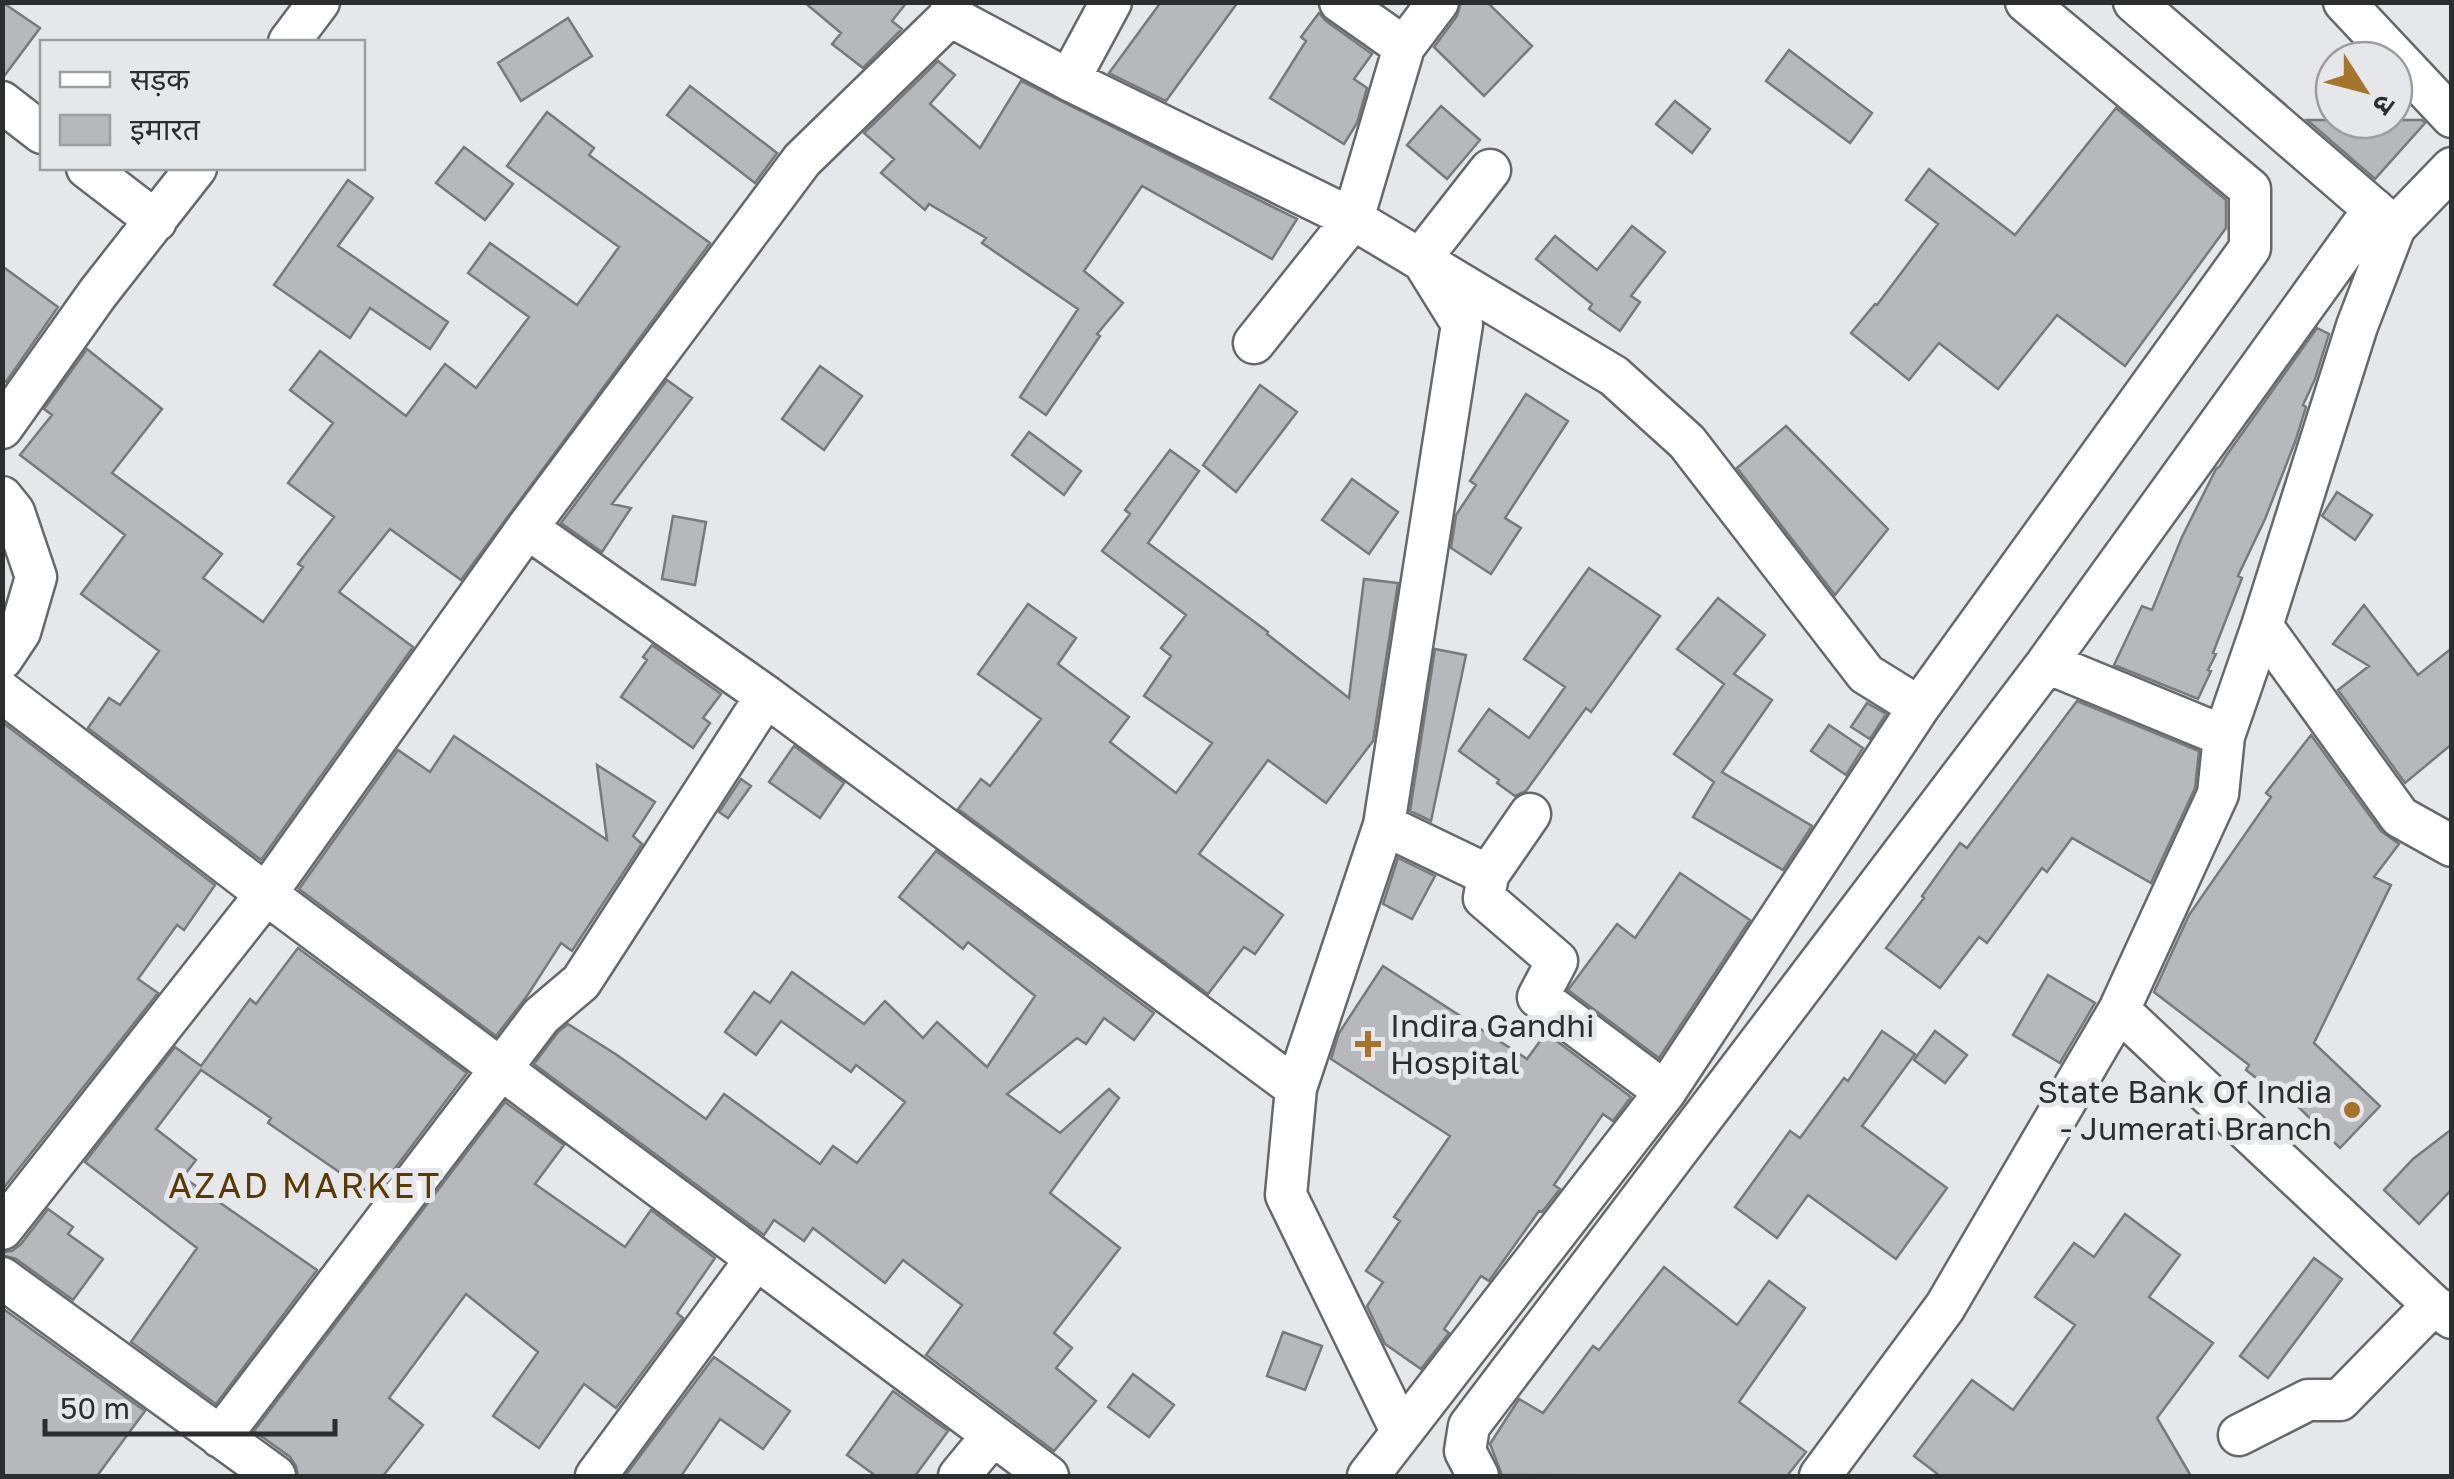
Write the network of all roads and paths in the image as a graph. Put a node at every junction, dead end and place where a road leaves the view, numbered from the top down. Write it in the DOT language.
graph roads {
  1 [pos="319,2"];
  2 [pos="1111,2"];
  3 [pos="1340,2"];
  4 [pos="1438,2"];
  5 [pos="2026,2"];
  6 [pos="2134,2"];
  7 [pos="2344,2"];
  8 [pos="951,9"];
  9 [pos="290,40"];
  10 [pos="1404,47"];
  11 [pos="1070,80"];
  12 [pos="2,102"];
  13 [pos="2452,116"];
  14 [pos="40,131"];
  15 [pos="2452,168"];
  16 [pos="91,170"];
  17 [pos="194,170"];
  18 [pos="1490,170"];
  19 [pos="2384,218"];
  20 [pos="1353,220"];
  21 [pos="156,221"];
  22 [pos="1421,258"];
  23 [pos="1254,342"];
  24 [pos="2,428"];
  25 [pos="2,497"];
  26 [pos="528,528"];
  27 [pos="2262,626"];
  28 [pos="2,659"];
  29 [pos="2047,663"];
  30 [pos="2,692"];
  31 [pos="766,696"];
  32 [pos="1919,707"];
  33 [pos="2224,736"];
  34 [pos="1530,814"];
  35 [pos="1384,825"];
  36 [pos="2452,846"];
  37 [pos="1488,875"];
  38 [pos="266,894"];
  39 [pos="2119,1010"];
  40 [pos="500,1068"];
  41 [pos="1296,1088"];
  42 [pos="1666,1092"];
  43 [pos="2,1229"];
  44 [pos="756,1258"];
  45 [pos="2,1278"];
  46 [pos="2442,1311"];
  47 [pos="1401,1431"];
  48 [pos="2239,1435"];
  49 [pos="992,1436"];
  50 [pos="220,1437"];
  51 [pos="274,1476"];
  52 [pos="596,1476"];
  53 [pos="959,1476"];
  54 [pos="1048,1476"];
  55 [pos="1368,1476"];
  56 [pos="1478,1476"];
  57 [pos="1820,1476"];
  1 -- 9 [label="street"];
  2 -- 11 [label="street"];
  3 -- 10 [label="street"];
  4 -- 10 [label="street"];
  5 -- 32 [label="street"];
  6 -- 19 [label="street"];
  7 -- 13 [label="street"];
  8 -- 11 [label="street"];
  8 -- 26 [label="street"];
  10 -- 20 [label="street"];
  11 -- 20 [label="street"];
  12 -- 14 [label="street"];
  15 -- 19 [label="street"];
  16 -- 21 [label="street"];
  17 -- 21 [label="street"];
  18 -- 22 [label="street"];
  19 -- 27 [label="street"];
  19 -- 29 [label="street"];
  20 -- 22 [label="street"];
  20 -- 23 [label="street"];
  21 -- 24 [label="street"];
  22 -- 32 [label="street"];
  22 -- 35 [label="street"];
  25 -- 28 [label="street"];
  26 -- 31 [label="street"];
  26 -- 38 [label="street"];
  27 -- 33 [label="street"];
  27 -- 36 [label="street"];
  29 -- 33 [label="street"];
  29 -- 56 [label="street"];
  30 -- 38 [label="street"];
  31 -- 40 [label="street"];
  31 -- 41 [label="street"];
  32 -- 42 [label="street"];
  33 -- 39 [label="street"];
  34 -- 37 [label="street"];
  35 -- 37 [label="street"];
  35 -- 41 [label="street"];
  37 -- 42 [label="street"];
  38 -- 40 [label="street"];
  38 -- 43 [label="street"];
  39 -- 46 [label="street"];
  39 -- 57 [label="street"];
  40 -- 44 [label="street"];
  40 -- 50 [label="street"];
  41 -- 47 [label="street"];
  42 -- 47 [label="street"];
  44 -- 49 [label="street"];
  44 -- 52 [label="street"];
  45 -- 50 [label="street"];
  46 -- 48 [label="street"];
  47 -- 55 [label="street"];
  49 -- 53 [label="street"];
  49 -- 54 [label="street"];
  50 -- 51 [label="street"];
}
